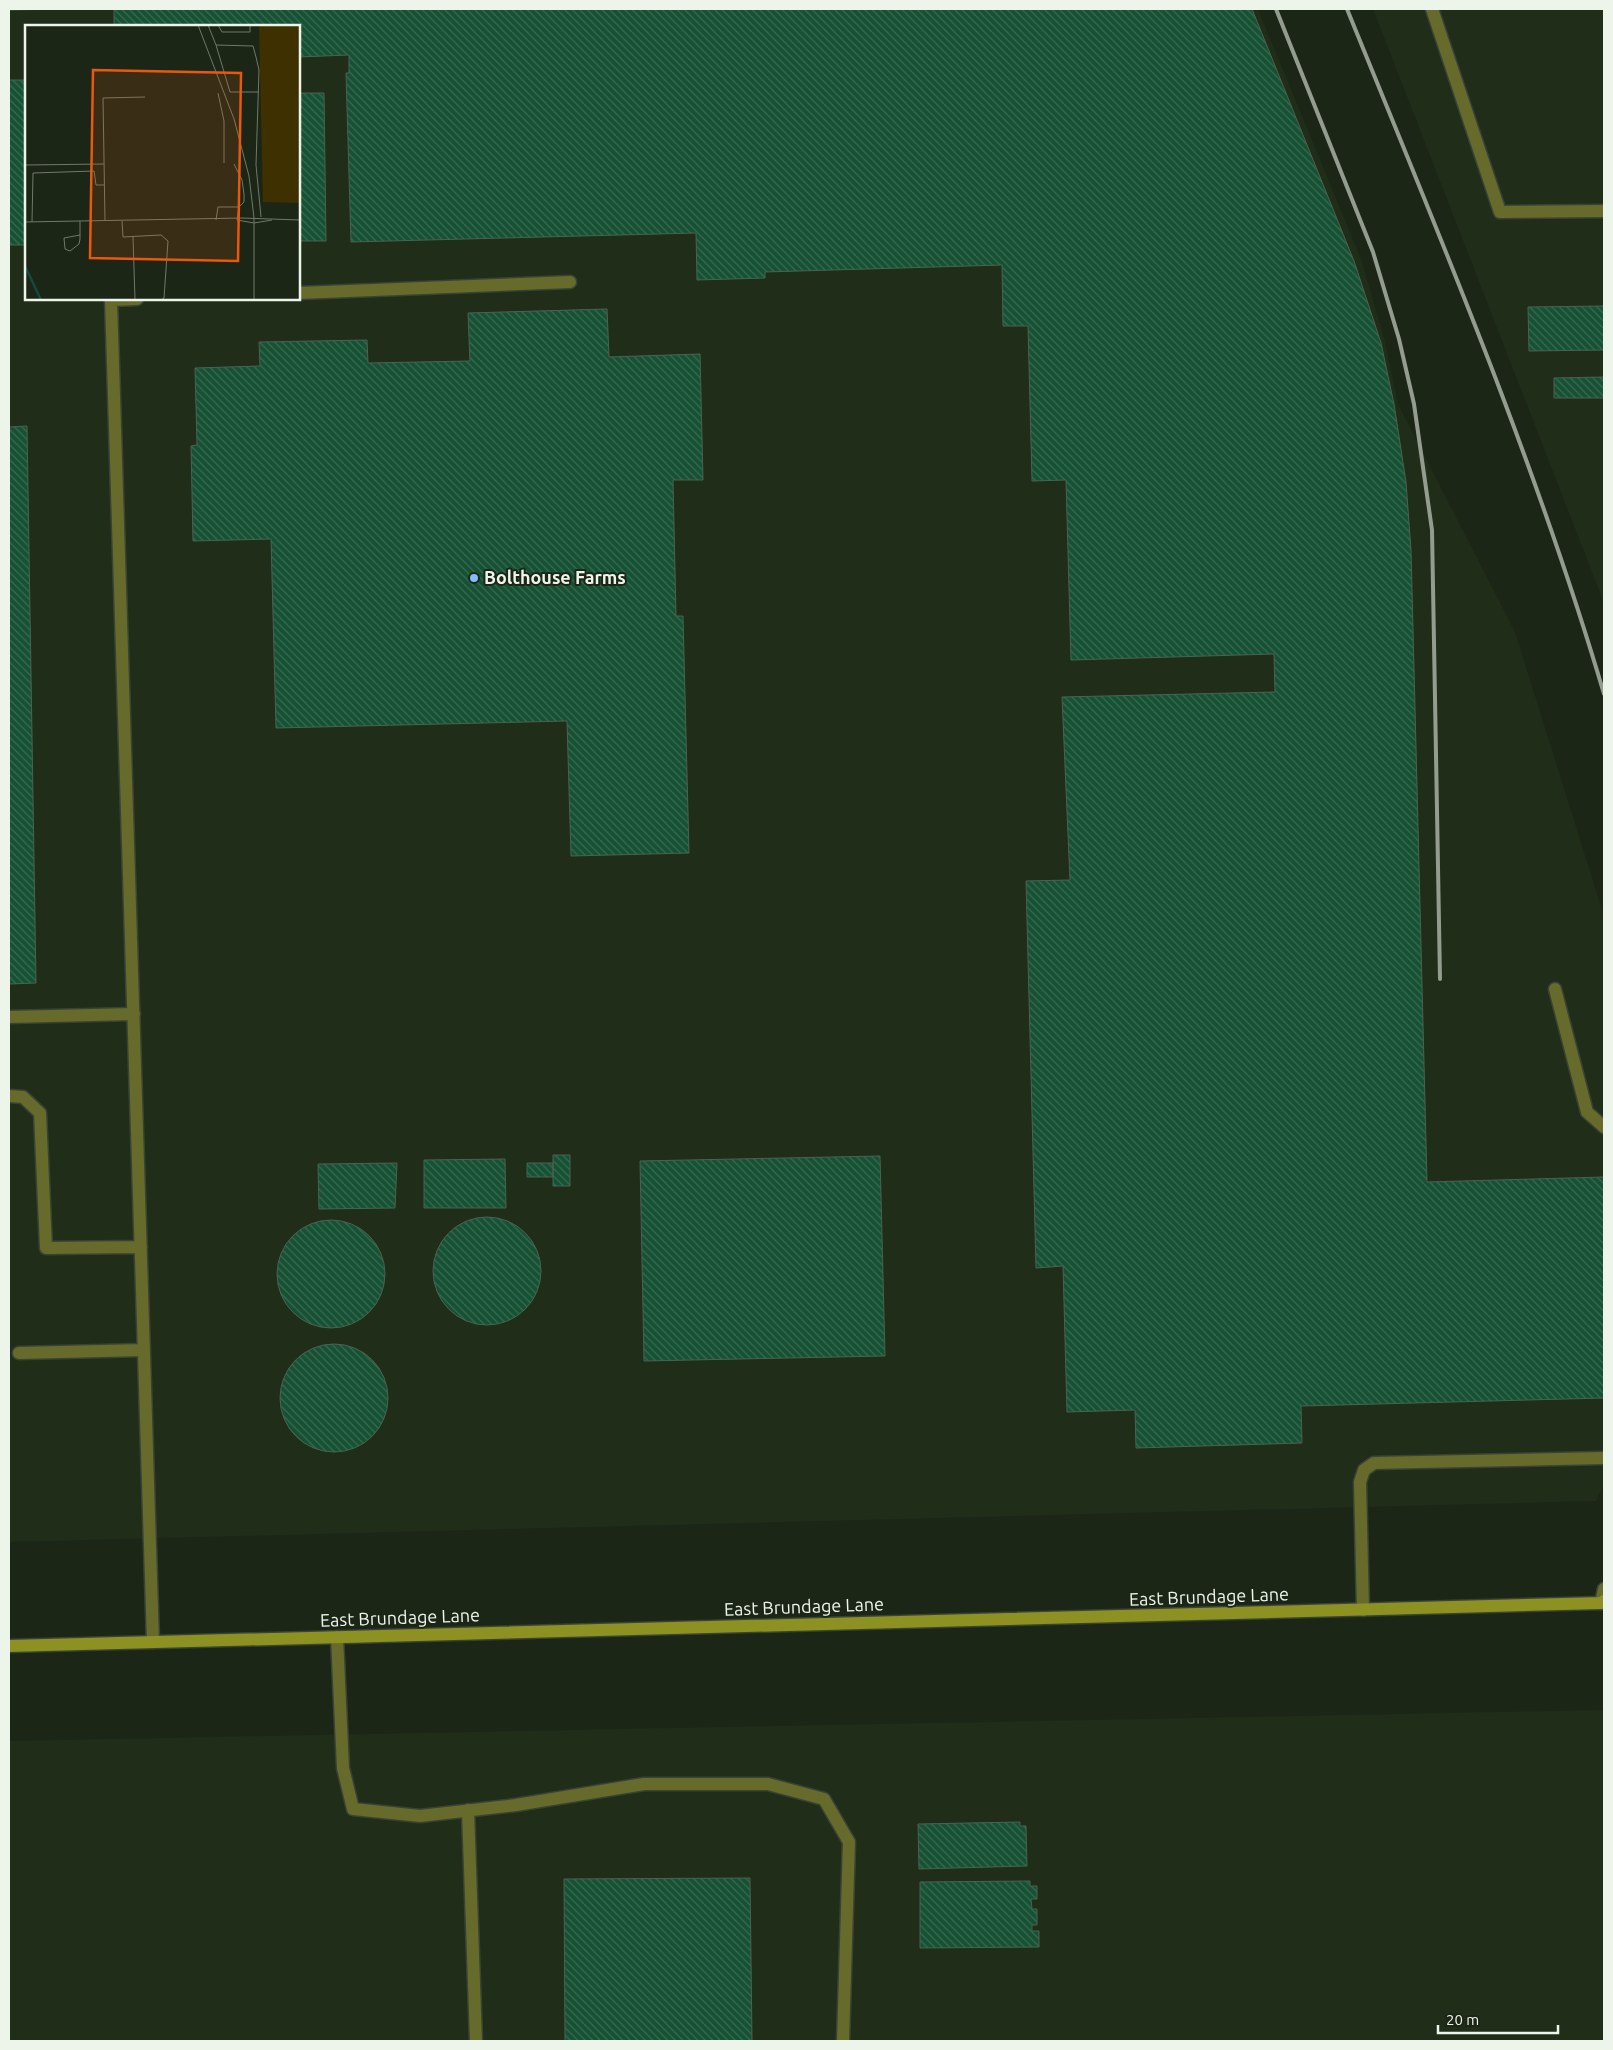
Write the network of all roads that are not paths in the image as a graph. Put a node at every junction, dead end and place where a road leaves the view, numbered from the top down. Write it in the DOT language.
graph roads {
  1 [pos="1432,9"];
  2 [pos="1604,211"];
  3 [pos="570,282"];
  4 [pos="300,293"];
  5 [pos="111,300"];
  6 [pos="1555,989"];
  7 [pos="134,1014"];
  8 [pos="9,1017"];
  9 [pos="9,1096"];
  10 [pos="1604,1127"];
  11 [pos="141,1246"];
  12 [pos="144,1350"];
  13 [pos="19,1353"];
  14 [pos="1604,1458"];
  15 [pos="1604,1588"];
  16 [pos="1603,1603"];
  17 [pos="1364,1610"];
  18 [pos="338,1637"];
  19 [pos="153,1642"];
  20 [pos="9,1646"];
  21 [pos="468,1810"];
  22 [pos="476,2041"];
  23 [pos="843,2041"];
  1 -- 2 [label="lane"];
  3 -- 4 [label="lane"];
  5 -- 7 [label="lane"];
  6 -- 10 [label="lane"];
  7 -- 8 [label="lane"];
  7 -- 11 [label="lane"];
  9 -- 11 [label="lane"];
  11 -- 12 [label="lane"];
  12 -- 13 [label="lane"];
  12 -- 19 [label="lane"];
  14 -- 17 [label="lane"];
  15 -- 16 [label="lane"];
  16 -- 17 [label="main road, East Brundage Lane"];
  17 -- 18 [label="main road, East Brundage Lane"];
  18 -- 19 [label="main road, East Brundage Lane"];
  18 -- 21 [label="lane"];
  19 -- 20 [label="main road, East Brundage Lane"];
  21 -- 22 [label="lane"];
  21 -- 23 [label="lane"];
}
